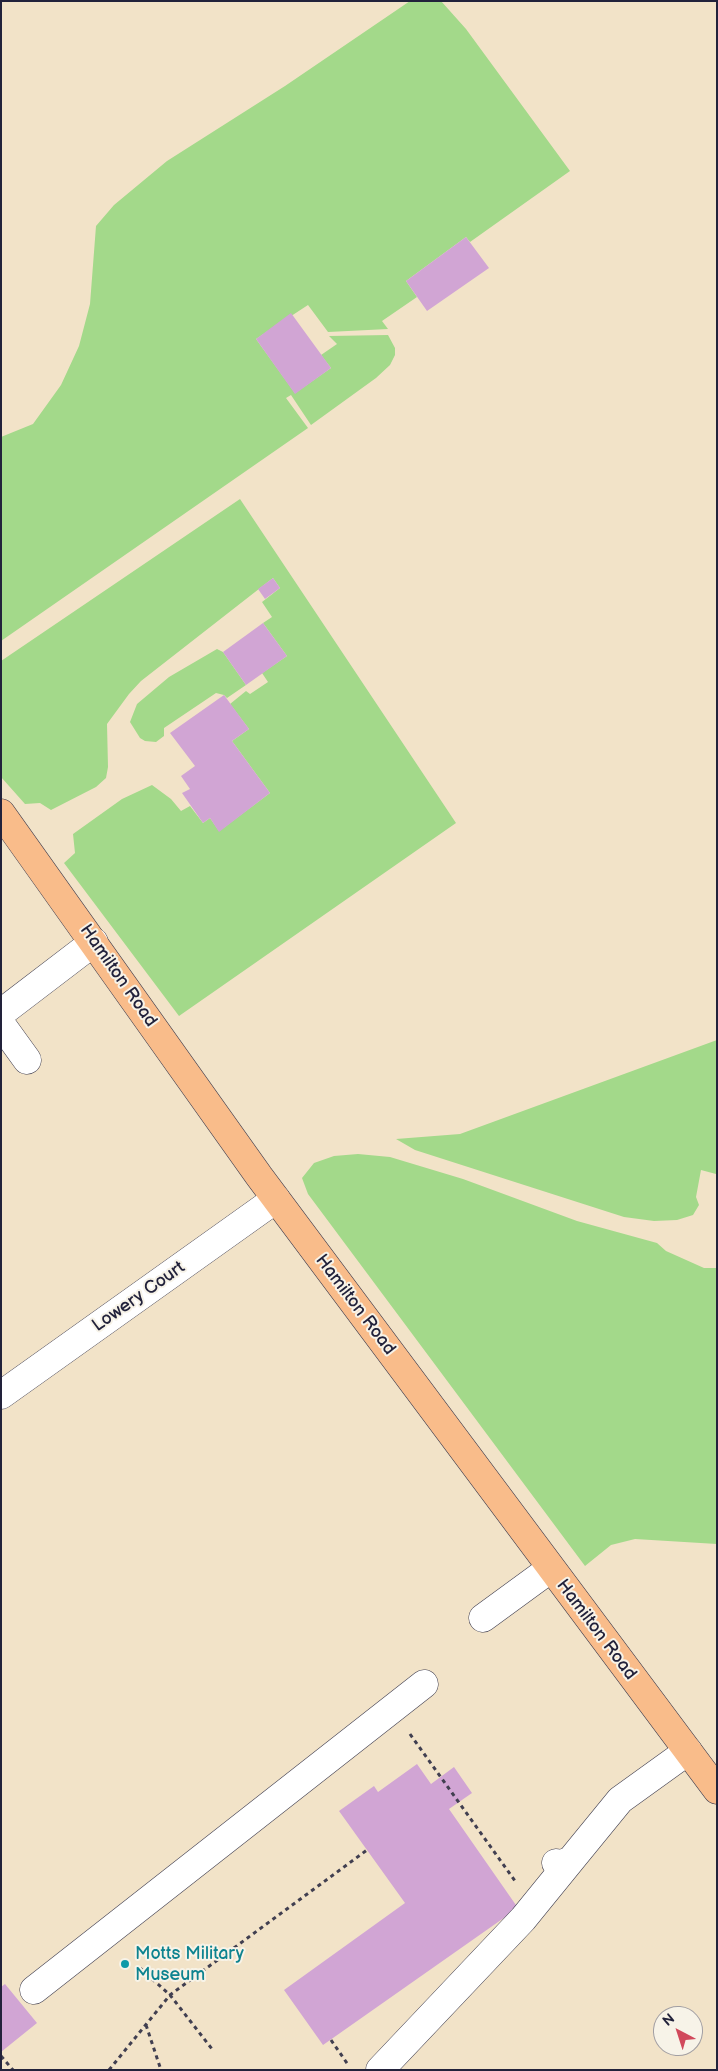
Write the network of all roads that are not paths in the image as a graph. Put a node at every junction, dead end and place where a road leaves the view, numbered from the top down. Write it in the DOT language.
graph roads {
  1 [pos="1,813"];
  2 [pos="94,942"];
  3 [pos="1,1013"];
  4 [pos="1,1024"];
  5 [pos="27,1060"];
  6 [pos="276,1199"];
  7 [pos="1,1395"];
  8 [pos="550,1569"];
  9 [pos="483,1618"];
  10 [pos="424,1684"];
  11 [pos="688,1751"];
  12 [pos="717,1790"];
  13 [pos="34,1990"];
  14 [pos="380,2070"];
  1 -- 2 [label="main road, Hamilton Road"];
  2 -- 3 [label="street"];
  2 -- 6 [label="main road, Hamilton Road"];
  4 -- 5 [label="street"];
  6 -- 7 [label="street, Lowery Court"];
  6 -- 8 [label="main road, Hamilton Road"];
  8 -- 9 [label="street"];
  8 -- 11 [label="main road, Hamilton Road"];
  10 -- 13 [label="street"];
  11 -- 12 [label="main road, Hamilton Road"];
  11 -- 14 [label="street"];
}
